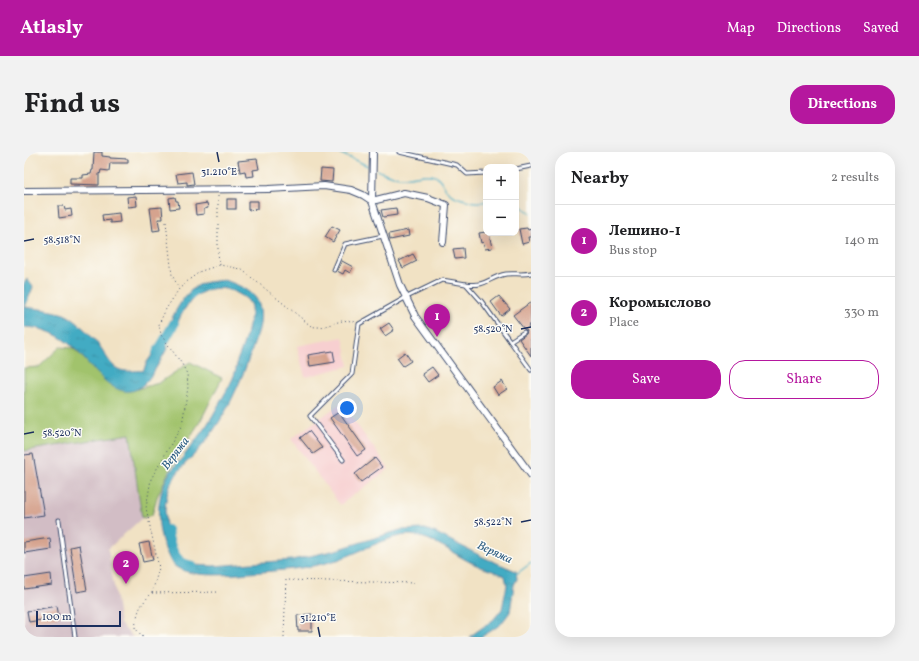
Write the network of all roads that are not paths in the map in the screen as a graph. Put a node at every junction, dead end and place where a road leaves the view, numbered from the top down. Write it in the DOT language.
graph roads {
  1 [pos="373,152"];
  2 [pos="399,152"];
  3 [pos="531,166"];
  4 [pos="519,168"];
  5 [pos="483,173"];
  6 [pos="24,191"];
  7 [pos="372,201"];
  8 [pos="383,236"];
  9 [pos="443,242"];
  10 [pos="334,270"];
  11 [pos="531,273"];
  12 [pos="466,284"];
  13 [pos="406,298"];
  14 [pos="524,332"];
  15 [pos="510,341"];
  16 [pos="531,370"];
  17 [pos="343,460"];
  18 [pos="531,475"];
  19 [pos="59,520"];
  20 [pos="75,637"];
  1 -- 7 [label="street"];
  2 -- 5 [label="lane"];
  3 -- 4 [label="lane"];
  6 -- 7 [label="street"];
  7 -- 8 [label="street"];
  7 -- 9 [label="street"];
  8 -- 10 [label="lane"];
  8 -- 13 [label="street"];
  11 -- 12 [label="lane"];
  12 -- 13 [label="lane"];
  12 -- 15 [label="lane"];
  13 -- 17 [label="lane"];
  13 -- 18 [label="street"];
  14 -- 15 [label="lane"];
  15 -- 16 [label="lane"];
  19 -- 20 [label="lane"];
}
